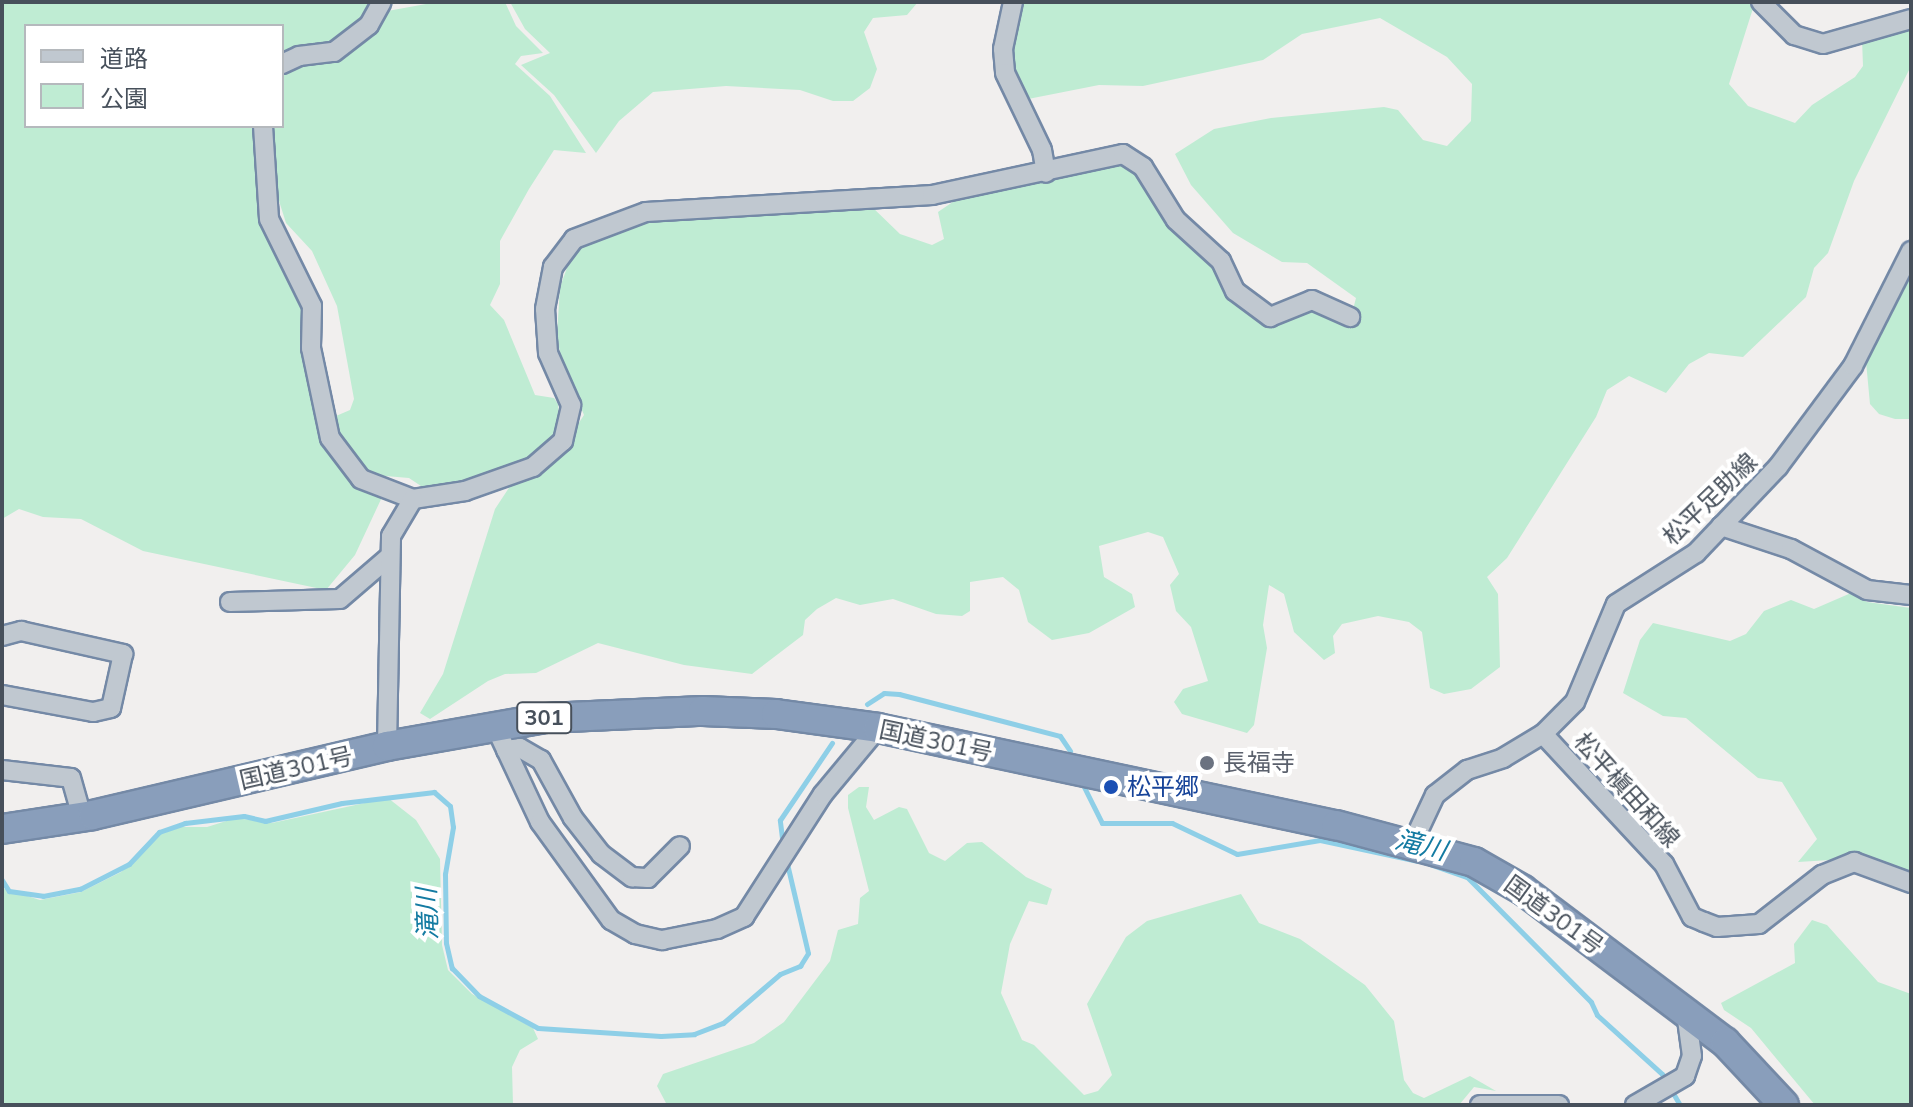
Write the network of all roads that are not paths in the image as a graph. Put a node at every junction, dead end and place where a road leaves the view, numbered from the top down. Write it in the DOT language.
graph roads {
  1 [pos="382,2"];
  2 [pos="1013,2"];
  3 [pos="1761,2"];
  4 [pos="1911,19"];
  5 [pos="284,63"];
  6 [pos="263,128"];
  7 [pos="1046,173"];
  8 [pos="1911,251"];
  9 [pos="1350,317"];
  10 [pos="413,499"];
  11 [pos="1721,526"];
  12 [pos="390,556"];
  13 [pos="1911,595"];
  14 [pos="230,602"];
  15 [pos="2,636"];
  16 [pos="2,695"];
  17 [pos="878,728"];
  18 [pos="1543,734"];
  19 [pos="500,738"];
  20 [pos="387,746"];
  21 [pos="2,770"];
  22 [pos="82,817"];
  23 [pos="2,829"];
  24 [pos="1413,842"];
  25 [pos="680,846"];
  26 [pos="1911,883"];
  27 [pos="1686,1012"];
  28 [pos="1480,1105"];
  29 [pos="1559,1105"];
  30 [pos="1635,1105"];
  31 [pos="1784,1105"];
  1 -- 5 [label="street"];
  2 -- 7 [label="street"];
  3 -- 4 [label="street"];
  6 -- 10 [label="street"];
  7 -- 9 [label="street"];
  7 -- 10 [label="street"];
  8 -- 11 [label="street, 松平足助線"];
  10 -- 12 [label="street"];
  11 -- 13 [label="street"];
  11 -- 18 [label="street, 松平足助線"];
  12 -- 14 [label="street"];
  12 -- 20 [label="street"];
  15 -- 16 [label="street"];
  17 -- 19 [label="highway, 国道301号 / 301"];
  17 -- 19 [label="street"];
  17 -- 24 [label="highway, 国道301号 / 301"];
  18 -- 24 [label="street, 松平足助線"];
  18 -- 26 [label="street, 松平槇田和線"];
  19 -- 20 [label="highway, 国道301号 / 301"];
  19 -- 25 [label="street"];
  20 -- 22 [label="highway, 国道301号 / 301"];
  21 -- 22 [label="street"];
  22 -- 23 [label="highway, 国道301号 / 301"];
  24 -- 27 [label="highway, 国道301号 / 301"];
  27 -- 30 [label="street"];
  27 -- 31 [label="highway, 国道301号 / 301"];
  28 -- 29 [label="street"];
}
